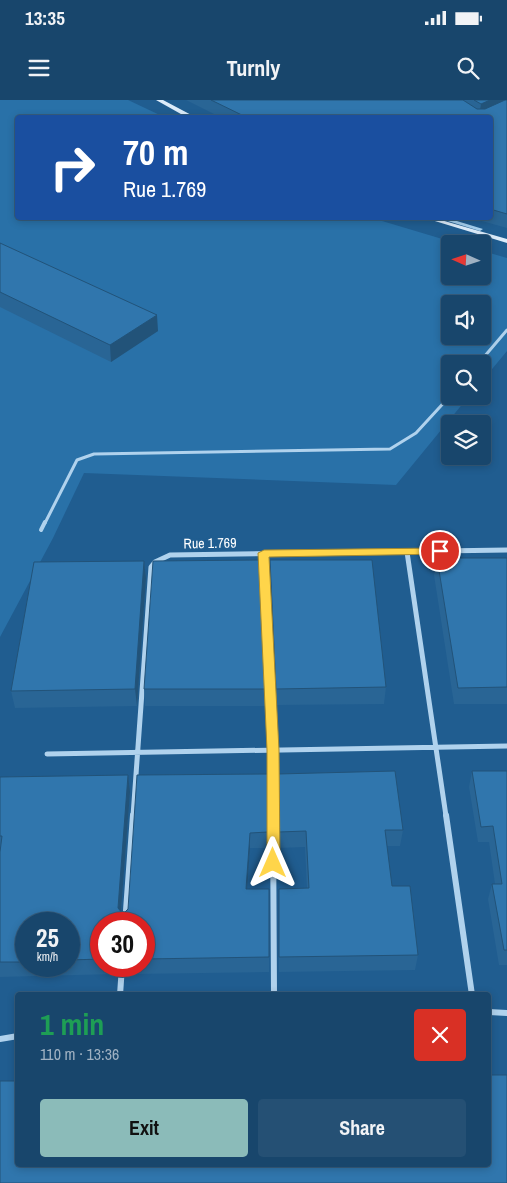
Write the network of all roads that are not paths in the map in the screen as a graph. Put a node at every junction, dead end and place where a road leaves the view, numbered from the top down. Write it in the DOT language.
graph roads {
  1 [pos="159,100"];
  2 [pos="188,115"];
  3 [pos="435,220"];
  4 [pos="507,241"];
  5 [pos="507,330"];
  6 [pos="486,355"];
  7 [pos="442,405"];
  8 [pos="41,530"];
  9 [pos="507,550"];
  10 [pos="407,552"];
  11 [pos="264,553"];
  12 [pos="507,746"];
  13 [pos="436,748"];
  14 [pos="273,750"];
  15 [pos="138,752"];
  16 [pos="47,754"];
  17 [pos="126,912"];
  18 [pos="121,977"];
  19 [pos="120,992"];
  20 [pos="274,992"];
  21 [pos="472,992"];
  22 [pos="491,1012"];
  23 [pos="507,1013"];
  24 [pos="15,1036"];
  25 [pos="0,1039"];
  1 -- 2 [label="main road"];
  3 -- 4 [label="main road"];
  5 -- 6 [label="lane"];
  7 -- 8 [label="lane"];
  9 -- 10 [label="street, Rue 1.769"];
  10 -- 11 [label="street, Rue 1.769"];
  10 -- 13 [label="street"];
  11 -- 14 [label="street"];
  11 -- 15 [label="street, Rue 1.769"];
  12 -- 13 [label="street"];
  13 -- 14 [label="street"];
  13 -- 21 [label="street"];
  14 -- 15 [label="street"];
  14 -- 20 [label="street"];
  15 -- 16 [label="street"];
  15 -- 17 [label="street"];
  18 -- 19 [label="street"];
  22 -- 23 [label="street"];
  24 -- 25 [label="street"];
}
